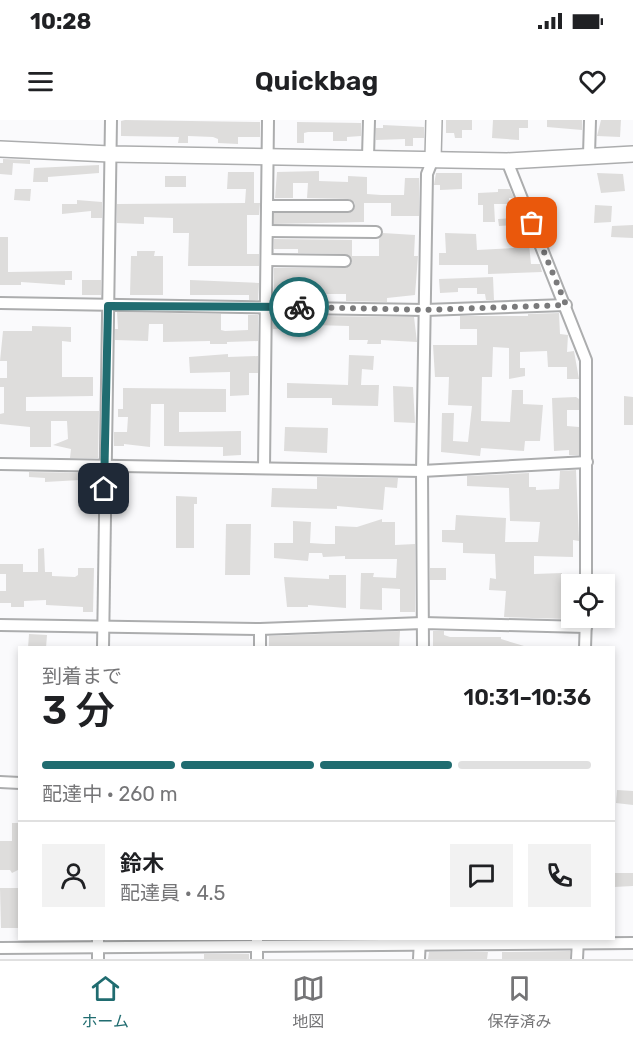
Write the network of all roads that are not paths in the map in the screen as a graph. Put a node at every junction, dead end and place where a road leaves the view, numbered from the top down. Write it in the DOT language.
graph roads {
  1 [pos="111,120"];
  2 [pos="268,120"];
  3 [pos="369,120"];
  4 [pos="434,120"];
  5 [pos="590,120"];
  6 [pos="0,149"];
  7 [pos="110,154"];
  8 [pos="633,154"];
  9 [pos="589,155"];
  10 [pos="268,156"];
  11 [pos="368,158"];
  12 [pos="433,159"];
  13 [pos="507,161"];
  14 [pos="267,206"];
  15 [pos="348,206"];
  16 [pos="267,231"];
  17 [pos="376,232"];
  18 [pos="267,260"];
  19 [pos="345,261"];
  20 [pos="0,303"];
  21 [pos="566,305"];
  22 [pos="108,306"];
  23 [pos="266,307"];
  24 [pos="425,310"];
  25 [pos="587,462"];
  26 [pos="0,464"];
  27 [pos="104,466"];
  28 [pos="264,468"];
  29 [pos="422,471"];
  30 [pos="586,574"];
  31 [pos="561,622"];
  32 [pos="423,623"];
  33 [pos="0,625"];
  34 [pos="103,627"];
  35 [pos="586,628"];
  36 [pos="260,629"];
  37 [pos="103,646"];
  38 [pos="260,646"];
  39 [pos="423,646"];
  40 [pos="585,646"];
  41 [pos="0,782"];
  42 [pos="18,783"];
  43 [pos="577,942"];
  44 [pos="420,943"];
  45 [pos="633,943"];
  46 [pos="0,948"];
  47 [pos="257,948"];
  48 [pos="98,949"];
  49 [pos="419,959"];
  50 [pos="577,959"];
  1 -- 7 [label="street"];
  2 -- 10 [label="street"];
  3 -- 11 [label="street"];
  4 -- 12 [label="street"];
  5 -- 9 [label="street"];
  6 -- 7 [label="street"];
  7 -- 10 [label="street"];
  7 -- 22 [label="street"];
  8 -- 9 [label="street"];
  9 -- 13 [label="street"];
  10 -- 11 [label="street"];
  10 -- 14 [label="street"];
  11 -- 12 [label="street"];
  12 -- 13 [label="street"];
  12 -- 24 [label="street"];
  13 -- 21 [label="street"];
  14 -- 15 [label="street"];
  14 -- 16 [label="street"];
  16 -- 17 [label="street"];
  16 -- 18 [label="street"];
  18 -- 19 [label="street"];
  18 -- 23 [label="street"];
  20 -- 22 [label="street"];
  21 -- 24 [label="street"];
  21 -- 25 [label="street"];
  22 -- 23 [label="street"];
  22 -- 27 [label="street"];
  23 -- 24 [label="street"];
  23 -- 28 [label="street"];
  24 -- 29 [label="street"];
  25 -- 29 [label="street"];
  25 -- 30 [label="street"];
  26 -- 27 [label="street"];
  27 -- 28 [label="street"];
  27 -- 34 [label="street"];
  28 -- 29 [label="street"];
  29 -- 32 [label="street"];
  31 -- 32 [label="street"];
  32 -- 36 [label="street"];
  32 -- 39 [label="street"];
  33 -- 34 [label="street"];
  34 -- 36 [label="street"];
  34 -- 37 [label="street"];
  35 -- 40 [label="street"];
  36 -- 38 [label="street"];
  41 -- 42 [label="street"];
  43 -- 44 [label="street"];
  43 -- 45 [label="street"];
  43 -- 50 [label="street"];
  44 -- 47 [label="street"];
  44 -- 49 [label="street"];
  46 -- 48 [label="street"];
  47 -- 48 [label="street"];
}
